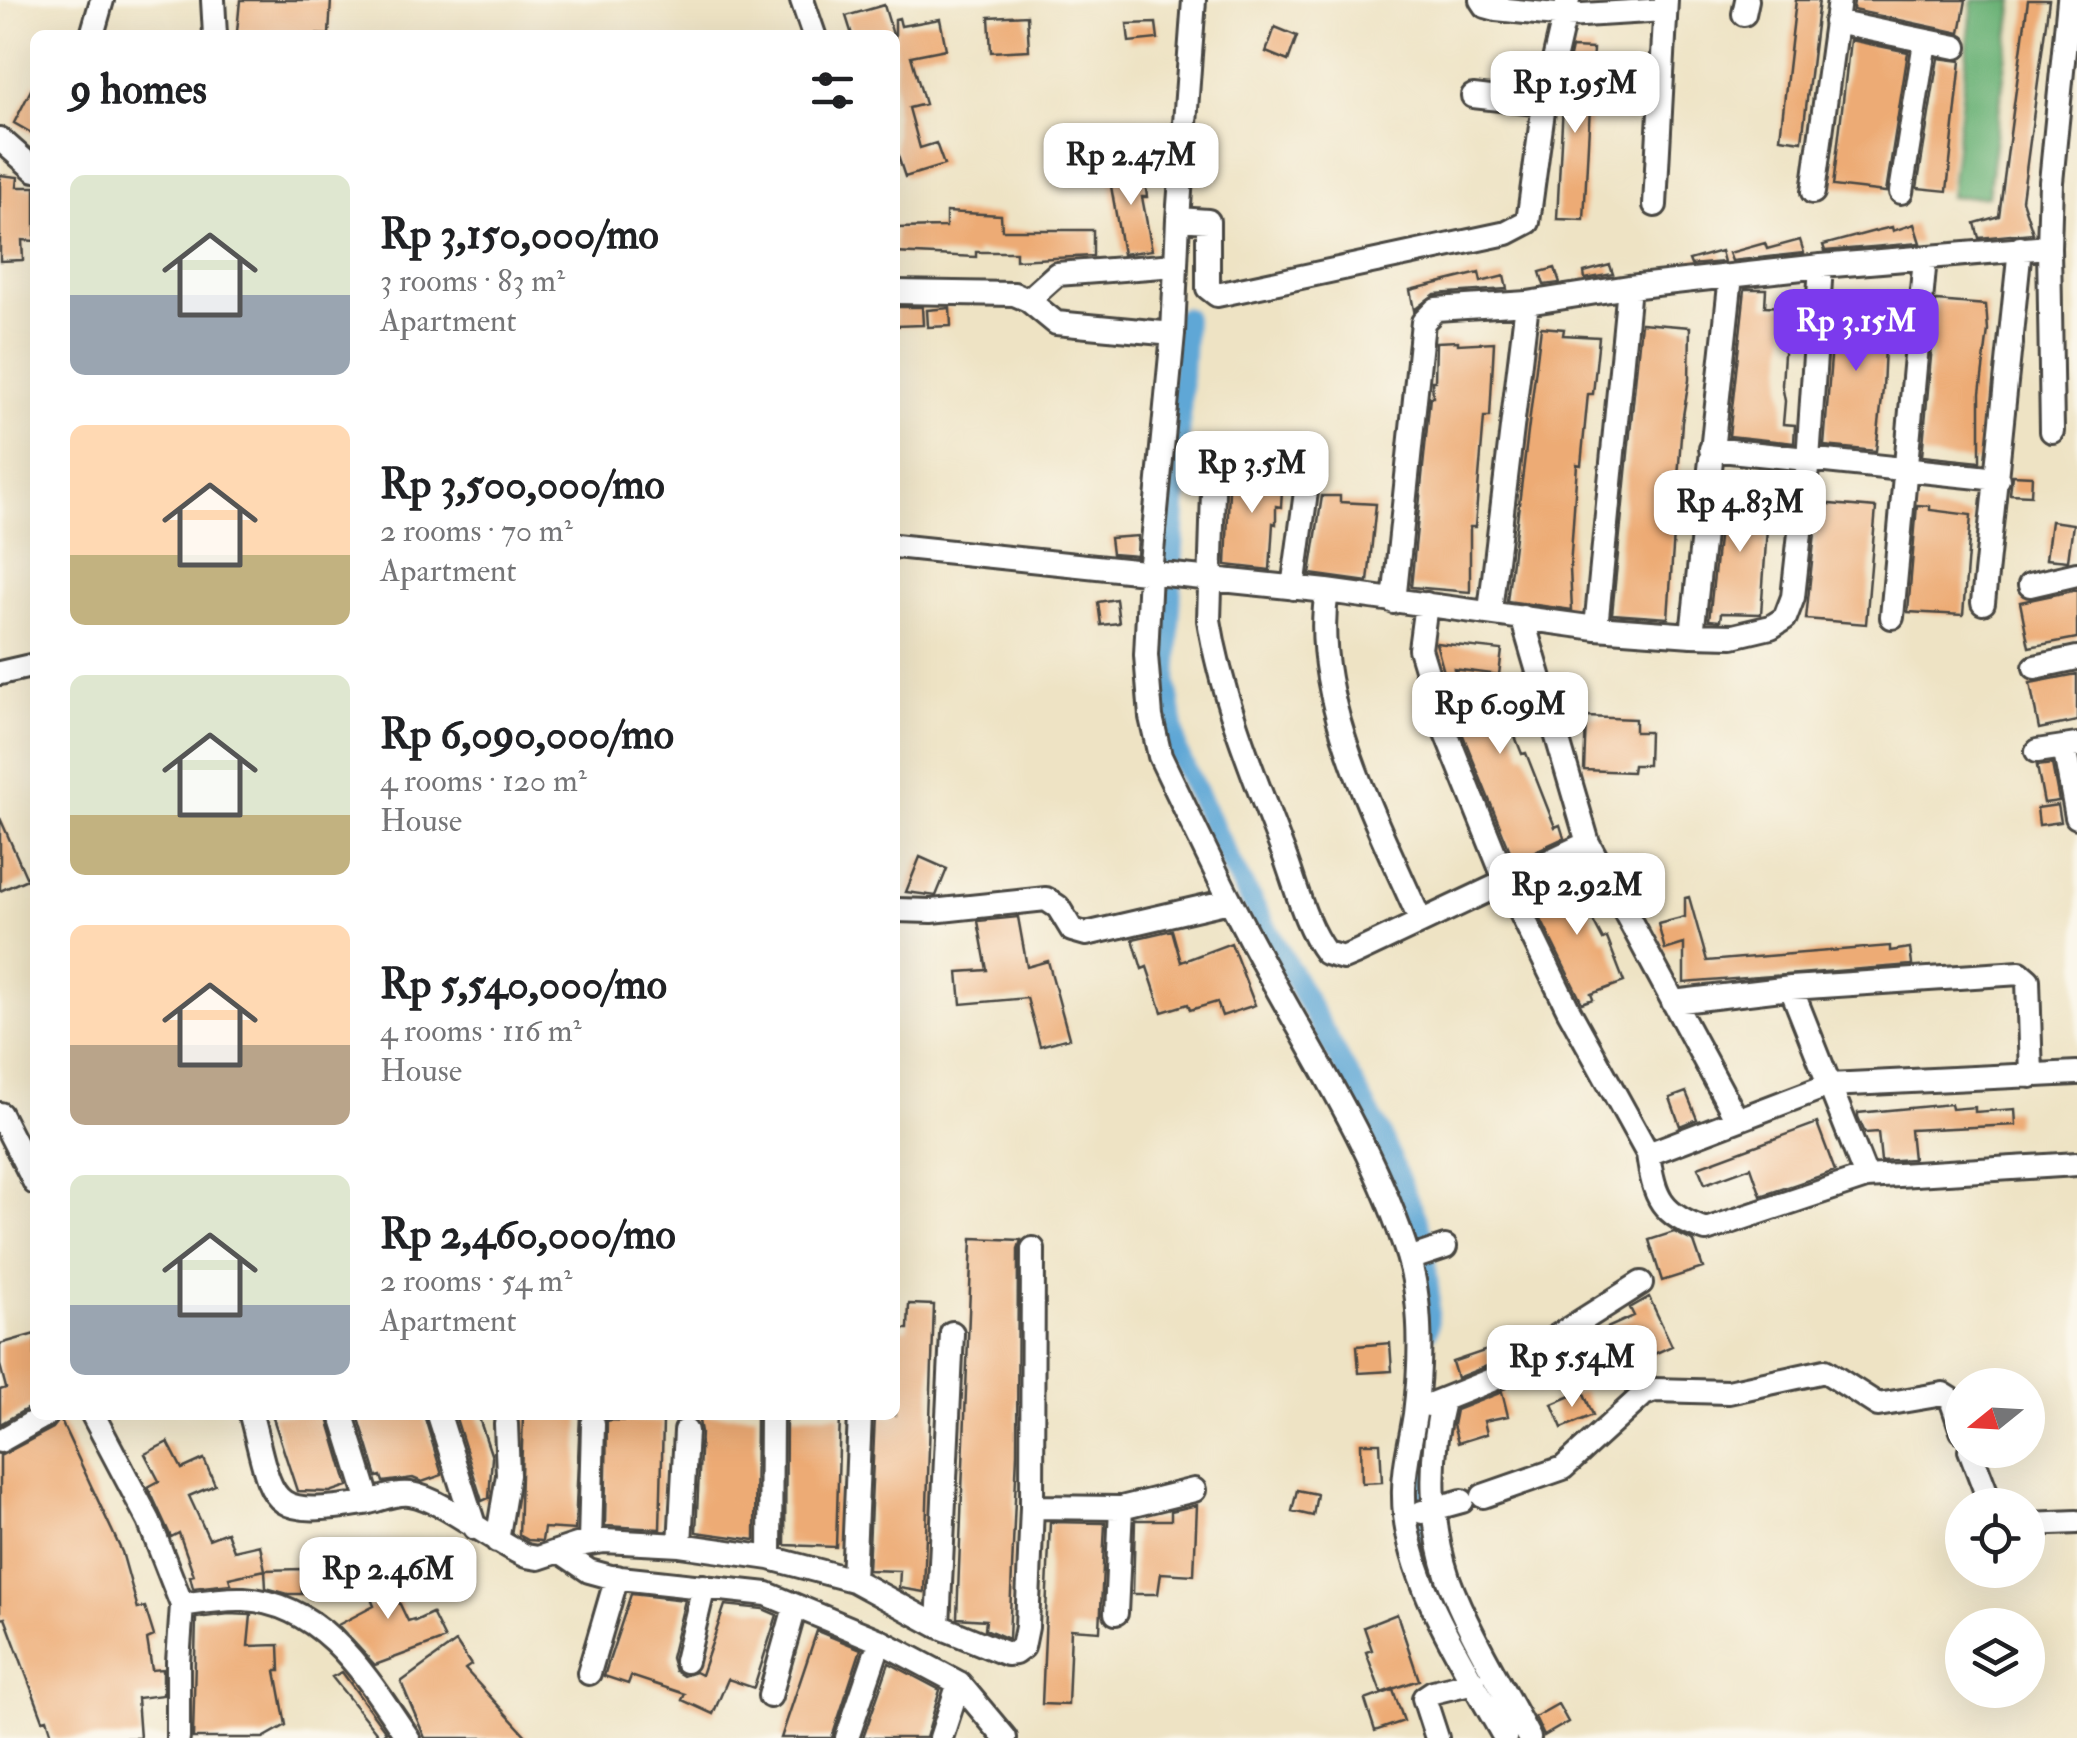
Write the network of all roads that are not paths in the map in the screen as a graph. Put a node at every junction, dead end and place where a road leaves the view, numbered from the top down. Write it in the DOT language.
graph roads {
  1 [pos="102,0"];
  2 [pos="213,0"];
  3 [pos="802,0"];
  4 [pos="1194,0"];
  5 [pos="1480,0"];
  6 [pos="2069,0"];
  7 [pos="1666,5"];
  8 [pos="1567,8"];
  9 [pos="1837,11"];
  10 [pos="93,30"];
  11 [pos="215,30"];
  12 [pos="812,30"];
  13 [pos="1925,42"];
  14 [pos="1956,46"];
  15 [pos="1472,96"];
  16 [pos="1544,104"];
  17 [pos="0,139"];
  18 [pos="30,164"];
  19 [pos="1813,192"];
  20 [pos="1901,192"];
  21 [pos="1654,204"];
  22 [pos="1188,219"];
  23 [pos="2049,246"];
  24 [pos="2020,248"];
  25 [pos="1924,258"];
  26 [pos="1176,265"];
  27 [pos="1821,266"];
  28 [pos="1730,276"];
  29 [pos="1629,287"];
  30 [pos="900,292"];
  31 [pos="1028,300"];
  32 [pos="1527,304"];
  33 [pos="1173,334"];
  34 [pos="2052,431"];
  35 [pos="1712,449"];
  36 [pos="1808,460"];
  37 [pos="1904,470"];
  38 [pos="1998,479"];
  39 [pos="900,547"];
  40 [pos="1157,573"];
  41 [pos="2077,574"];
  42 [pos="1205,579"];
  43 [pos="2030,585"];
  44 [pos="1293,588"];
  45 [pos="1327,591"];
  46 [pos="1394,602"];
  47 [pos="1983,603"];
  48 [pos="1426,604"];
  49 [pos="1490,612"];
  50 [pos="1892,616"];
  51 [pos="1522,617"];
  52 [pos="1596,628"];
  53 [pos="1692,635"];
  54 [pos="2077,658"];
  55 [pos="30,666"];
  56 [pos="2035,667"];
  57 [pos="0,672"];
  58 [pos="2070,746"];
  59 [pos="2037,751"];
  60 [pos="2077,817"];
  61 [pos="1588,842"];
  62 [pos="1506,882"];
  63 [pos="1229,901"];
  64 [pos="900,910"];
  65 [pos="1421,922"];
  66 [pos="1790,988"];
  67 [pos="1673,1002"];
  68 [pos="2077,1073"];
  69 [pos="2031,1076"];
  70 [pos="1829,1085"];
  71 [pos="0,1114"];
  72 [pos="1736,1118"];
  73 [pos="1648,1154"];
  74 [pos="2077,1164"];
  75 [pos="30,1173"];
  76 [pos="1866,1176"];
  77 [pos="1033,1250"];
  78 [pos="1641,1283"];
  79 [pos="952,1333"];
  80 [pos="1945,1395"];
  81 [pos="1428,1405"];
  82 [pos="37,1420"];
  83 [pos="96,1420"];
  84 [pos="252,1420"];
  85 [pos="344,1420"];
  86 [pos="441,1420"];
  87 [pos="771,1420"];
  88 [pos="860,1420"];
  89 [pos="506,1424"];
  90 [pos="594,1424"];
  91 [pos="686,1430"];
  92 [pos="0,1442"];
  93 [pos="1194,1490"];
  94 [pos="369,1502"];
  95 [pos="1032,1507"];
  96 [pos="1121,1508"];
  97 [pos="1421,1513"];
  98 [pos="2077,1522"];
  99 [pos="2045,1523"];
  100 [pos="475,1528"];
  101 [pos="497,1541"];
  102 [pos="590,1543"];
  103 [pos="680,1546"];
  104 [pos="560,1552"];
  105 [pos="770,1558"];
  106 [pos="618,1577"];
  107 [pos="853,1580"];
  108 [pos="704,1586"];
  109 [pos="182,1605"];
  110 [pos="795,1607"];
  111 [pos="1116,1613"];
  112 [pos="938,1626"];
  113 [pos="880,1641"];
  114 [pos="686,1661"];
  115 [pos="589,1672"];
  116 [pos="1474,1682"];
  117 [pos="958,1683"];
  118 [pos="770,1696"];
  119 [pos="178,1738"];
  120 [pos="408,1738"];
  121 [pos="848,1738"];
  122 [pos="940,1738"];
  123 [pos="1005,1738"];
  124 [pos="1437,1738"];
  125 [pos="1505,1738"];
  126 [pos="1529,1738"];
  1 -- 10 [label="street"];
  2 -- 11 [label="street"];
  3 -- 12 [label="street"];
  4 -- 22 [label="street"];
  5 -- 8 [label="street"];
  6 -- 23 [label="street"];
  7 -- 8 [label="street"];
  7 -- 21 [label="street"];
  8 -- 16 [label="street"];
  9 -- 13 [label="street"];
  9 -- 19 [label="street"];
  13 -- 14 [label="street"];
  13 -- 20 [label="street"];
  15 -- 16 [label="street"];
  16 -- 22 [label="street"];
  17 -- 18 [label="street"];
  22 -- 26 [label="street"];
  23 -- 24 [label="street"];
  23 -- 34 [label="street"];
  24 -- 25 [label="street"];
  24 -- 38 [label="street"];
  25 -- 27 [label="street"];
  25 -- 37 [label="street"];
  26 -- 31 [label="street"];
  26 -- 33 [label="street"];
  27 -- 28 [label="street"];
  27 -- 36 [label="street"];
  28 -- 29 [label="street"];
  28 -- 35 [label="street"];
  29 -- 32 [label="street"];
  29 -- 52 [label="street"];
  30 -- 31 [label="street"];
  31 -- 33 [label="street"];
  32 -- 46 [label="street"];
  32 -- 49 [label="street"];
  33 -- 40 [label="street"];
  35 -- 36 [label="street"];
  35 -- 53 [label="street"];
  36 -- 37 [label="street"];
  36 -- 53 [label="street"];
  37 -- 38 [label="street"];
  37 -- 50 [label="street"];
  38 -- 47 [label="street"];
  39 -- 40 [label="street"];
  40 -- 42 [label="street"];
  40 -- 63 [label="street"];
  41 -- 43 [label="street"];
  42 -- 44 [label="street"];
  42 -- 44 [label="street"];
  42 -- 65 [label="street"];
  44 -- 45 [label="street"];
  45 -- 46 [label="street"];
  45 -- 65 [label="street"];
  46 -- 48 [label="street"];
  48 -- 49 [label="street"];
  48 -- 62 [label="street"];
  49 -- 51 [label="street"];
  51 -- 52 [label="street"];
  51 -- 61 [label="street"];
  52 -- 53 [label="street"];
  54 -- 56 [label="street"];
  55 -- 57 [label="street"];
  58 -- 59 [label="street"];
  58 -- 60 [label="street"];
  61 -- 62 [label="street"];
  61 -- 67 [label="street"];
  62 -- 65 [label="street"];
  62 -- 73 [label="street"];
  63 -- 64 [label="street"];
  63 -- 81 [label="street"];
  66 -- 67 [label="street"];
  66 -- 69 [label="street"];
  66 -- 70 [label="street"];
  67 -- 72 [label="street"];
  68 -- 69 [label="street"];
  69 -- 70 [label="street"];
  70 -- 72 [label="street"];
  70 -- 76 [label="street"];
  71 -- 75 [label="street"];
  72 -- 73 [label="street"];
  73 -- 76 [label="street"];
  74 -- 76 [label="street"];
  77 -- 95 [label="street"];
  78 -- 81 [label="street"];
  79 -- 112 [label="street"];
  80 -- 97 [label="street"];
  81 -- 97 [label="street"];
  82 -- 92 [label="street"];
  83 -- 109 [label="street"];
  84 -- 94 [label="street"];
  85 -- 94 [label="street"];
  86 -- 100 [label="street"];
  87 -- 105 [label="street"];
  88 -- 107 [label="street"];
  89 -- 101 [label="street"];
  90 -- 102 [label="street"];
  91 -- 103 [label="street"];
  93 -- 96 [label="street"];
  94 -- 100 [label="street"];
  95 -- 96 [label="street"];
  95 -- 112 [label="street"];
  96 -- 111 [label="street"];
  97 -- 116 [label="street"];
  97 -- 126 [label="street"];
  98 -- 99 [label="street"];
  100 -- 101 [label="street"];
  101 -- 104 [label="street"];
  102 -- 103 [label="street"];
  102 -- 104 [label="street"];
  103 -- 105 [label="street"];
  104 -- 106 [label="street"];
  105 -- 107 [label="street"];
  106 -- 108 [label="street"];
  106 -- 115 [label="street"];
  107 -- 112 [label="street"];
  108 -- 110 [label="street"];
  108 -- 114 [label="street"];
  109 -- 119 [label="street"];
  109 -- 120 [label="street"];
  110 -- 113 [label="street"];
  110 -- 118 [label="street"];
  113 -- 117 [label="street"];
  113 -- 121 [label="street"];
  116 -- 124 [label="street"];
  116 -- 125 [label="street"];
  117 -- 122 [label="street"];
  117 -- 123 [label="street"];
}
